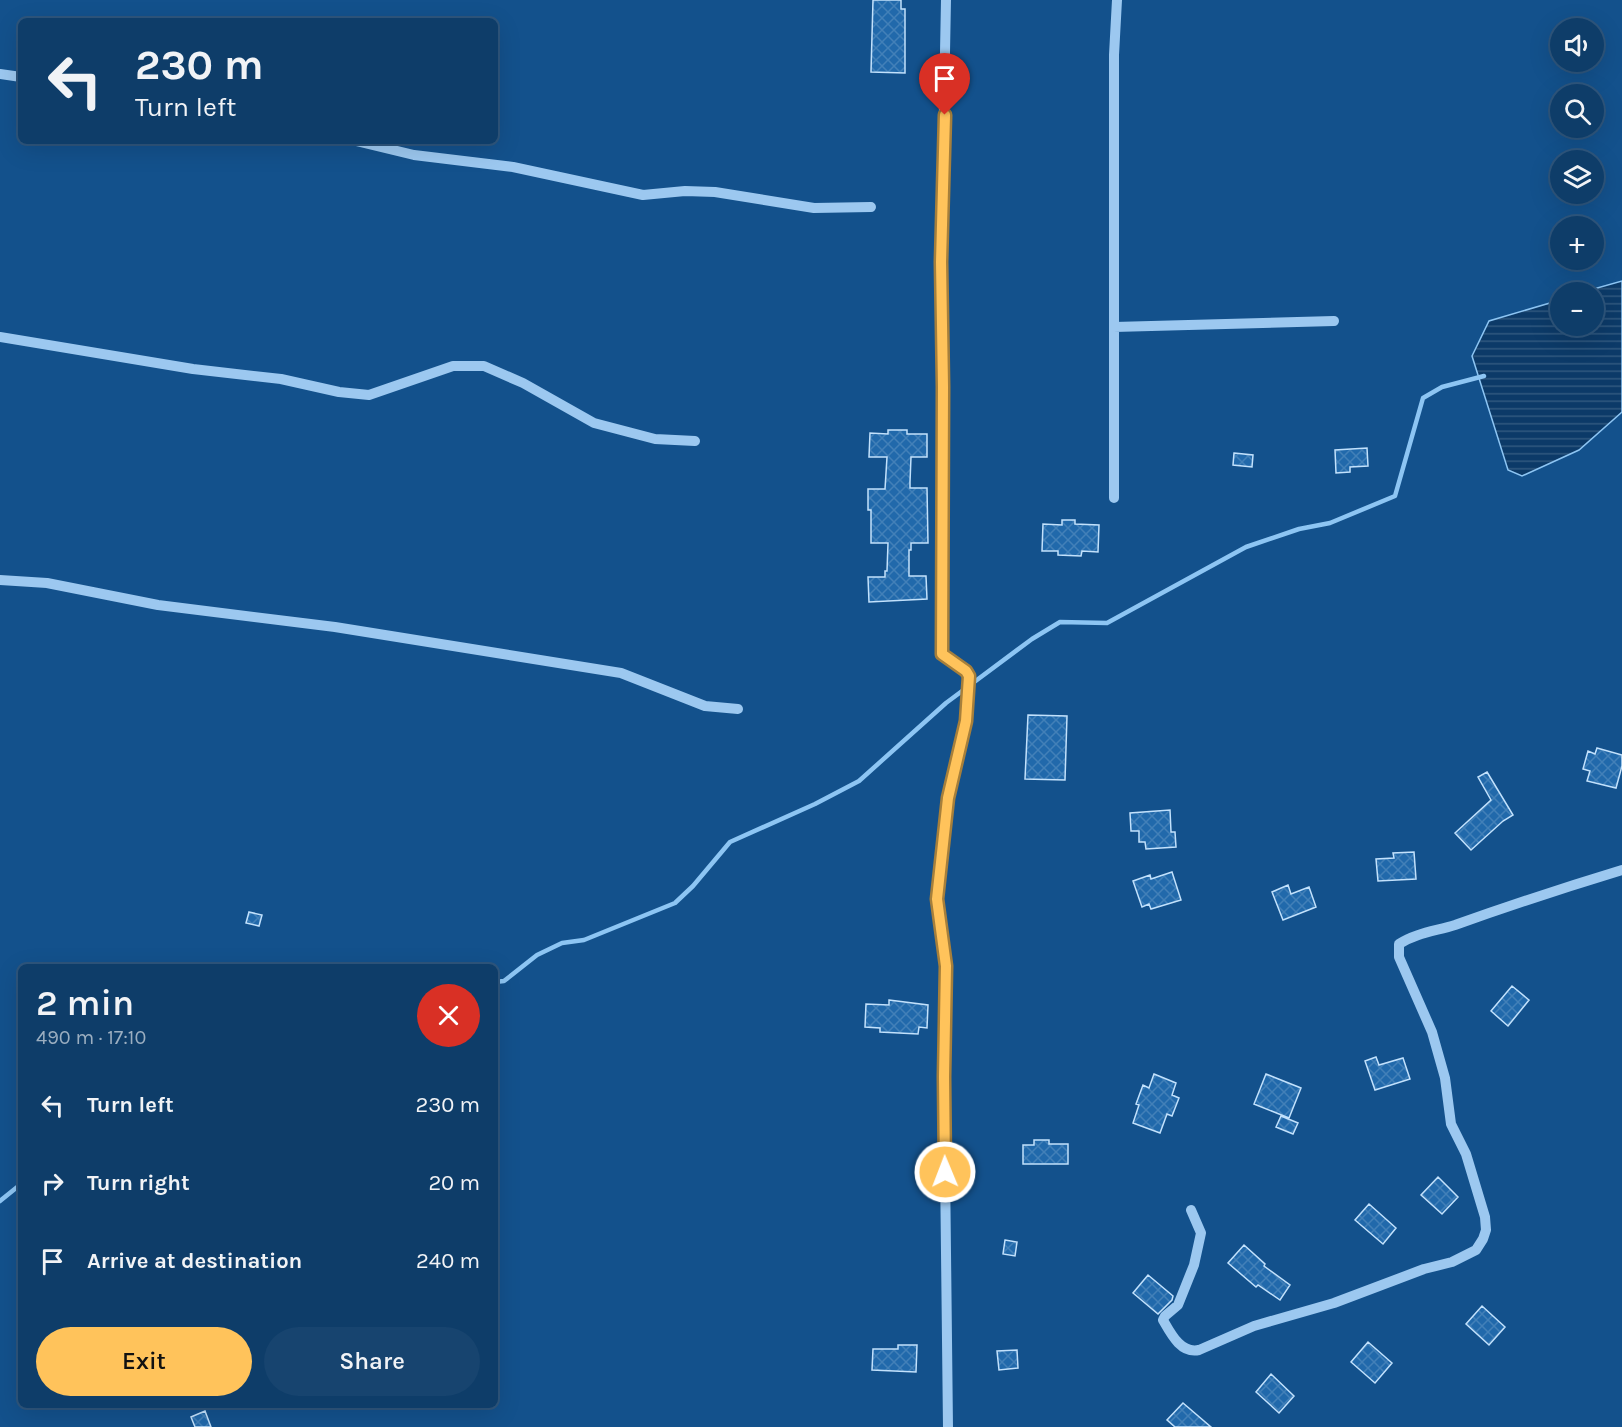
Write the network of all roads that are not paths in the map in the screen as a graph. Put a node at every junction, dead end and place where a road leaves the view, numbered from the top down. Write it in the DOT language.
graph roads {
  1 [pos="946,0"];
  2 [pos="1117,0"];
  3 [pos="0,74"];
  4 [pos="18,77"];
  5 [pos="368,144"];
  6 [pos="871,207"];
  7 [pos="1334,321"];
  8 [pos="1114,327"];
  9 [pos="0,337"];
  10 [pos="695,441"];
  11 [pos="1114,498"];
  12 [pos="0,580"];
  13 [pos="738,709"];
  14 [pos="1622,870"];
  15 [pos="1191,1210"];
  16 [pos="948,1427"];
  1 -- 16 [label="street"];
  2 -- 8 [label="street"];
  3 -- 4 [label="street"];
  5 -- 6 [label="street"];
  7 -- 8 [label="street"];
  8 -- 11 [label="street"];
  9 -- 10 [label="street"];
  12 -- 13 [label="street"];
  14 -- 15 [label="street"];
}
